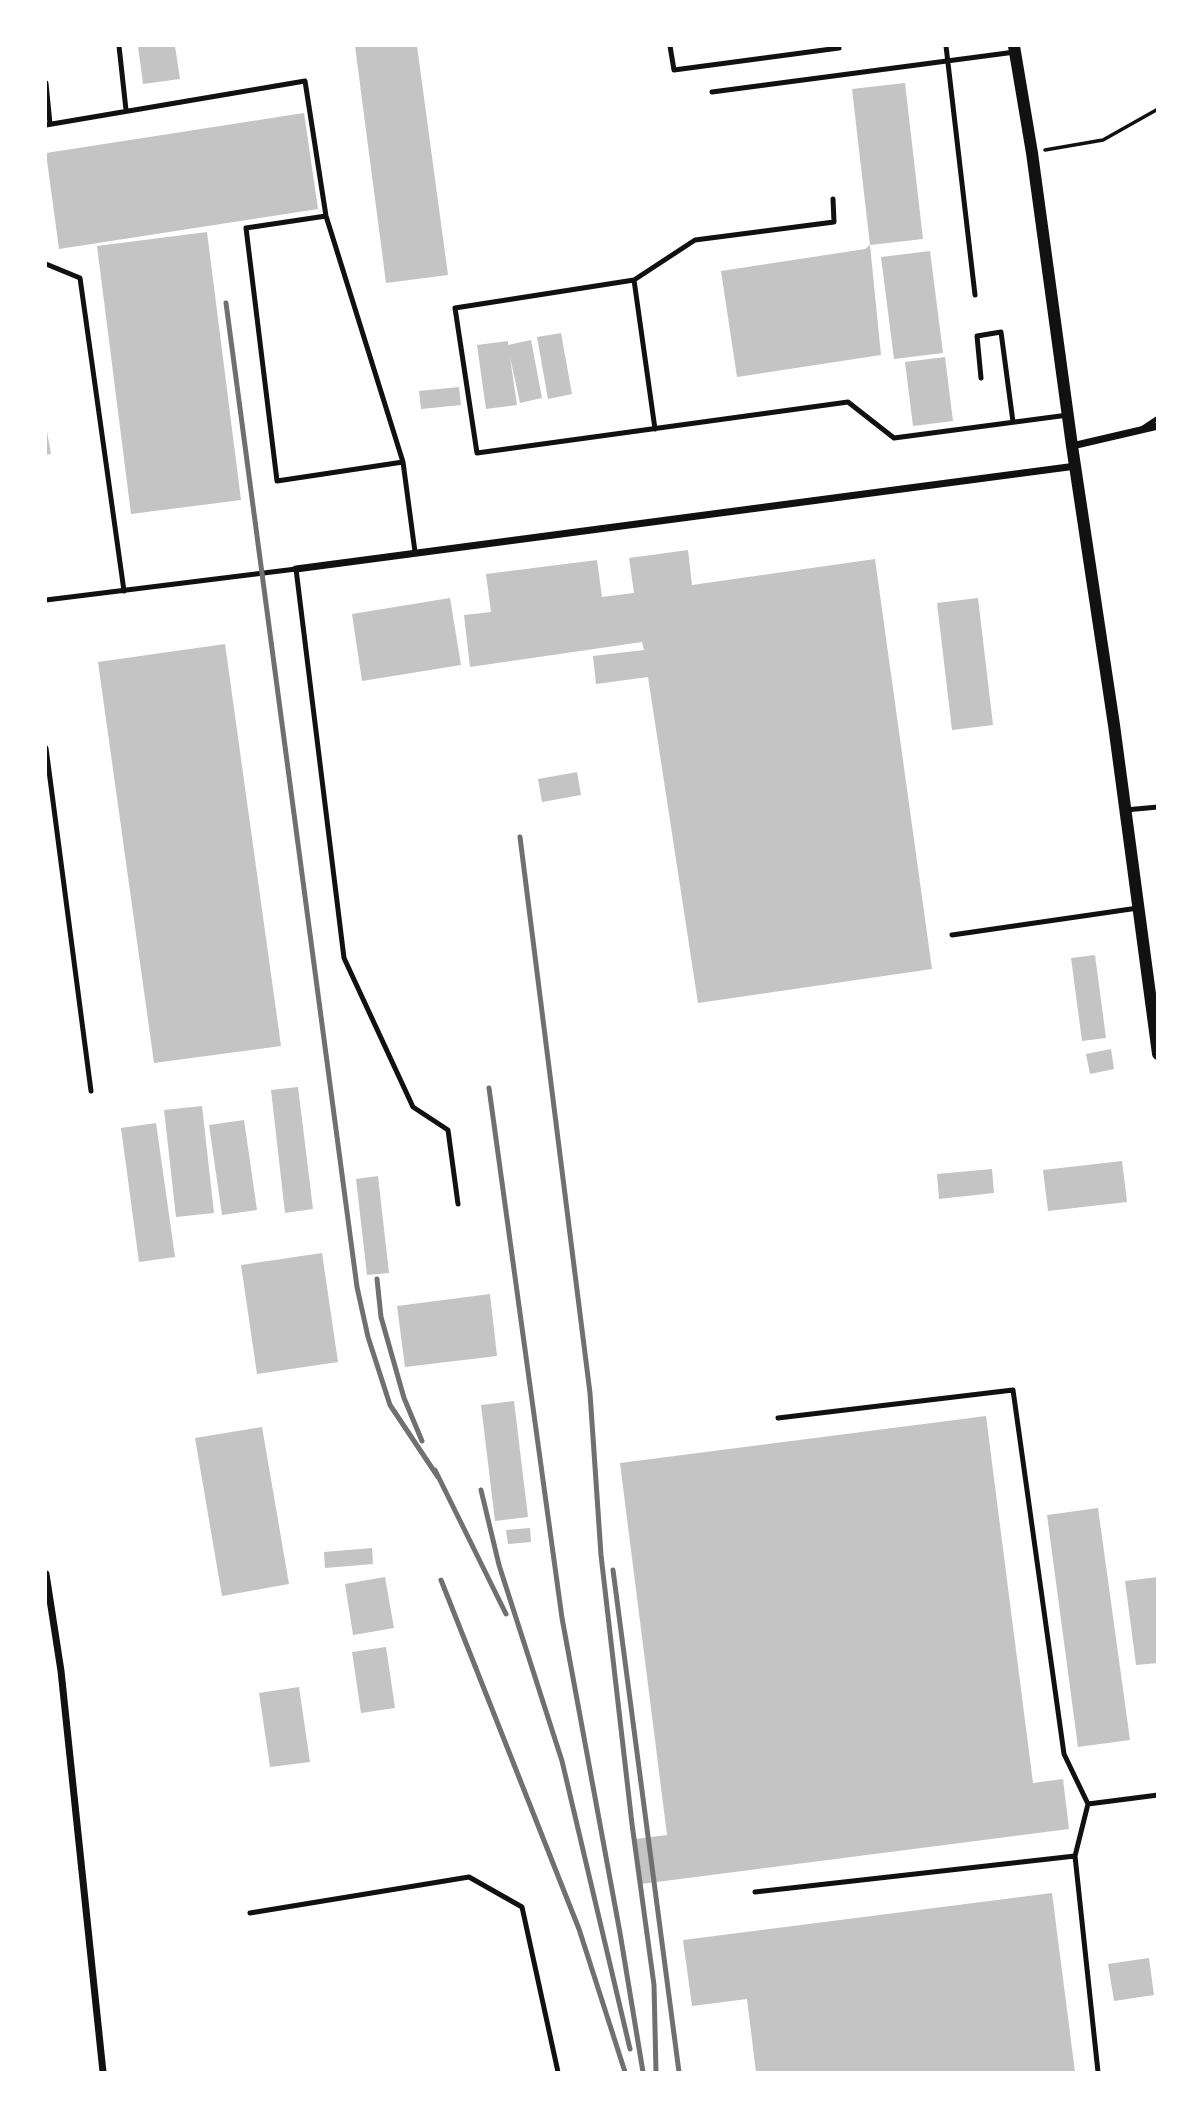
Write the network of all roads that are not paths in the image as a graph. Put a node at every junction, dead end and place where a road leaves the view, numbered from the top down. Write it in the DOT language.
graph roads {
  1 [pos="119,46"];
  2 [pos="670,46"];
  3 [pos="946,46"];
  4 [pos="839,48"];
  5 [pos="1015,49"];
  6 [pos="948,60"];
  7 [pos="46,83"];
  8 [pos="712,92"];
  9 [pos="126,110"];
  10 [pos="48,124"];
  11 [pos="832,199"];
  12 [pos="326,216"];
  13 [pos="46,264"];
  14 [pos="634,280"];
  15 [pos="975,295"];
  16 [pos="981,378"];
  17 [pos="1068,415"];
  18 [pos="1157,418"];
  19 [pos="1013,422"];
  20 [pos="1157,426"];
  21 [pos="655,429"];
  22 [pos="1141,430"];
  23 [pos="1072,446"];
  24 [pos="403,462"];
  25 [pos="1076,466"];
  26 [pos="415,552"];
  27 [pos="296,569"];
  28 [pos="124,592"];
  29 [pos="46,600"];
  30 [pos="46,748"];
  31 [pos="1157,807"];
  32 [pos="1125,810"];
  33 [pos="1138,908"];
  34 [pos="952,935"];
  35 [pos="1157,1054"];
  36 [pos="91,1091"];
  37 [pos="458,1204"];
  38 [pos="778,1418"];
  39 [pos="46,1574"];
  40 [pos="1157,1795"];
  41 [pos="1088,1804"];
  42 [pos="1075,1856"];
  43 [pos="755,1892"];
  44 [pos="250,1913"];
  45 [pos="103,2073"];
  46 [pos="558,2073"];
  47 [pos="1098,2073"];
  1 -- 9 [label="lane"];
  2 -- 4 [label="lane"];
  3 -- 6 [label="lane"];
  5 -- 6 [label="lane"];
  5 -- 17 [label="street"];
  6 -- 8 [label="lane"];
  6 -- 15 [label="lane"];
  7 -- 10 [label="lane"];
  9 -- 10 [label="lane"];
  9 -- 12 [label="lane"];
  11 -- 14 [label="lane"];
  12 -- 24 [label="lane"];
  12 -- 24 [label="lane"];
  13 -- 28 [label="lane"];
  14 -- 21 [label="lane"];
  14 -- 21 [label="lane"];
  16 -- 19 [label="lane"];
  17 -- 19 [label="lane"];
  17 -- 23 [label="street"];
  18 -- 22 [label="lane"];
  19 -- 21 [label="lane"];
  20 -- 22 [label="street"];
  22 -- 23 [label="street"];
  23 -- 25 [label="street"];
  24 -- 26 [label="lane"];
  25 -- 26 [label="street"];
  25 -- 32 [label="street"];
  26 -- 27 [label="street"];
  27 -- 28 [label="lane"];
  27 -- 37 [label="lane"];
  28 -- 29 [label="lane"];
  30 -- 36 [label="lane"];
  31 -- 32 [label="lane"];
  32 -- 33 [label="street"];
  33 -- 34 [label="lane"];
  33 -- 35 [label="street"];
  38 -- 41 [label="lane"];
  39 -- 45 [label="street"];
  40 -- 41 [label="lane"];
  41 -- 42 [label="lane"];
  42 -- 43 [label="lane"];
  42 -- 47 [label="lane"];
  44 -- 46 [label="lane"];
}
